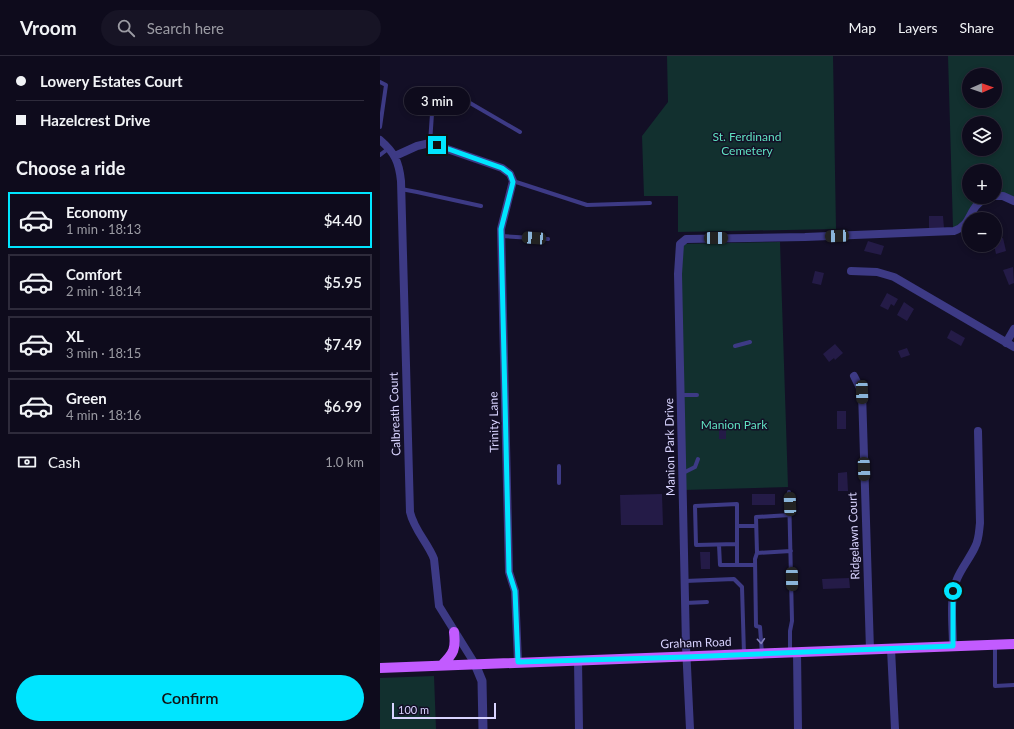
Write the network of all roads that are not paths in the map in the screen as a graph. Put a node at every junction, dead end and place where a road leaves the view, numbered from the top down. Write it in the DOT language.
graph roads {
  1 [pos="380,82"];
  2 [pos="380,127"];
  3 [pos="520,132"];
  4 [pos="380,140"];
  5 [pos="430,143"];
  6 [pos="389,148"];
  7 [pos="380,154"];
  8 [pos="395,156"];
  9 [pos="513,182"];
  10 [pos="401,189"];
  11 [pos="1002,196"];
  12 [pos="1014,201"];
  13 [pos="650,203"];
  14 [pos="977,204"];
  15 [pos="481,206"];
  16 [pos="501,236"];
  17 [pos="548,239"];
  18 [pos="851,271"];
  19 [pos="1014,329"];
  20 [pos="750,342"];
  21 [pos="1006,343"];
  22 [pos="735,346"];
  23 [pos="1014,347"];
  24 [pos="854,376"];
  25 [pos="681,395"];
  26 [pos="697,395"];
  27 [pos="978,431"];
  28 [pos="698,459"];
  29 [pos="559,466"];
  30 [pos="682,473"];
  31 [pos="559,483"];
  32 [pos="789,492"];
  33 [pos="790,516"];
  34 [pos="737,526"];
  35 [pos="756,526"];
  36 [pos="684,527"];
  37 [pos="695,527"];
  38 [pos="737,544"];
  39 [pos="719,545"];
  40 [pos="791,551"];
  41 [pos="757,553"];
  42 [pos="737,565"];
  43 [pos="755,565"];
  44 [pos="685,581"];
  45 [pos="707,602"];
  46 [pos="685,603"];
  47 [pos="454,632"];
  48 [pos="995,644"];
  49 [pos="1014,644"];
  50 [pos="953,646"];
  51 [pos="891,649"];
  52 [pos="870,650"];
  53 [pos="794,653"];
  54 [pos="744,654"];
  55 [pos="762,654"];
  56 [pos="686,657"];
  57 [pos="578,660"];
  58 [pos="518,662"];
  59 [pos="475,664"];
  60 [pos="442,665"];
  61 [pos="380,668"];
  62 [pos="1014,686"];
  63 [pos="483,729"];
  64 [pos="579,729"];
  65 [pos="690,729"];
  66 [pos="798,729"];
  67 [pos="895,729"];
  1 -- 2 [label="lane"];
  3 -- 5 [label="lane"];
  4 -- 6 [label="street, Calbreath Court"];
  5 -- 8 [label="street"];
  5 -- 9 [label="street"];
  6 -- 7 [label="lane"];
  6 -- 8 [label="street, Calbreath Court"];
  8 -- 10 [label="street, Calbreath Court"];
  9 -- 13 [label="lane"];
  9 -- 16 [label="street, Trinity Lane"];
  10 -- 15 [label="lane"];
  10 -- 47 [label="street, Calbreath Court"];
  11 -- 12 [label="street"];
  14 -- 25 [label="street, Manion Park Drive"];
  16 -- 17 [label="lane"];
  16 -- 58 [label="street, Trinity Lane"];
  18 -- 21 [label="street"];
  19 -- 21 [label="street"];
  20 -- 22 [label="lane"];
  21 -- 23 [label="street"];
  24 -- 52 [label="street, Ridgelawn Court"];
  25 -- 26 [label="lane"];
  25 -- 30 [label="street, Manion Park Drive"];
  27 -- 50 [label="street"];
  28 -- 30 [label="lane"];
  29 -- 31 [label="lane"];
  30 -- 36 [label="street, Manion Park Drive"];
  32 -- 33 [label="lane"];
  33 -- 35 [label="lane"];
  33 -- 40 [label="lane"];
  34 -- 35 [label="lane"];
  34 -- 37 [label="lane"];
  34 -- 38 [label="lane"];
  35 -- 41 [label="lane"];
  36 -- 37 [label="lane"];
  36 -- 44 [label="street, Manion Park Drive"];
  37 -- 39 [label="lane"];
  38 -- 39 [label="lane"];
  38 -- 42 [label="lane"];
  39 -- 42 [label="lane"];
  40 -- 41 [label="lane"];
  40 -- 53 [label="lane"];
  41 -- 43 [label="lane"];
  42 -- 43 [label="lane"];
  43 -- 55 [label="lane, one-way"];
  44 -- 46 [label="street, Manion Park Drive"];
  44 -- 54 [label="lane"];
  45 -- 46 [label="lane"];
  46 -- 56 [label="street, Manion Park Drive"];
  47 -- 59 [label="street, Calbreath Court"];
  47 -- 60 [label="main road"];
  48 -- 49 [label="main road, Graham Road"];
  48 -- 50 [label="main road, Graham Road"];
  48 -- 62 [label="lane"];
  50 -- 51 [label="main road, Graham Road"];
  51 -- 52 [label="main road, Graham Road"];
  51 -- 67 [label="street"];
  52 -- 53 [label="main road, Graham Road"];
  53 -- 55 [label="main road, Graham Road"];
  53 -- 66 [label="street"];
  54 -- 55 [label="main road, Graham Road"];
  54 -- 56 [label="main road, Graham Road"];
  56 -- 57 [label="main road, Graham Road"];
  56 -- 65 [label="street, Manion Park Drive"];
  57 -- 58 [label="main road, Graham Road"];
  57 -- 64 [label="street"];
  58 -- 59 [label="main road, Graham Road"];
  59 -- 60 [label="main road, Graham Road"];
  59 -- 63 [label="street"];
  60 -- 61 [label="main road, Graham Road"];
}
